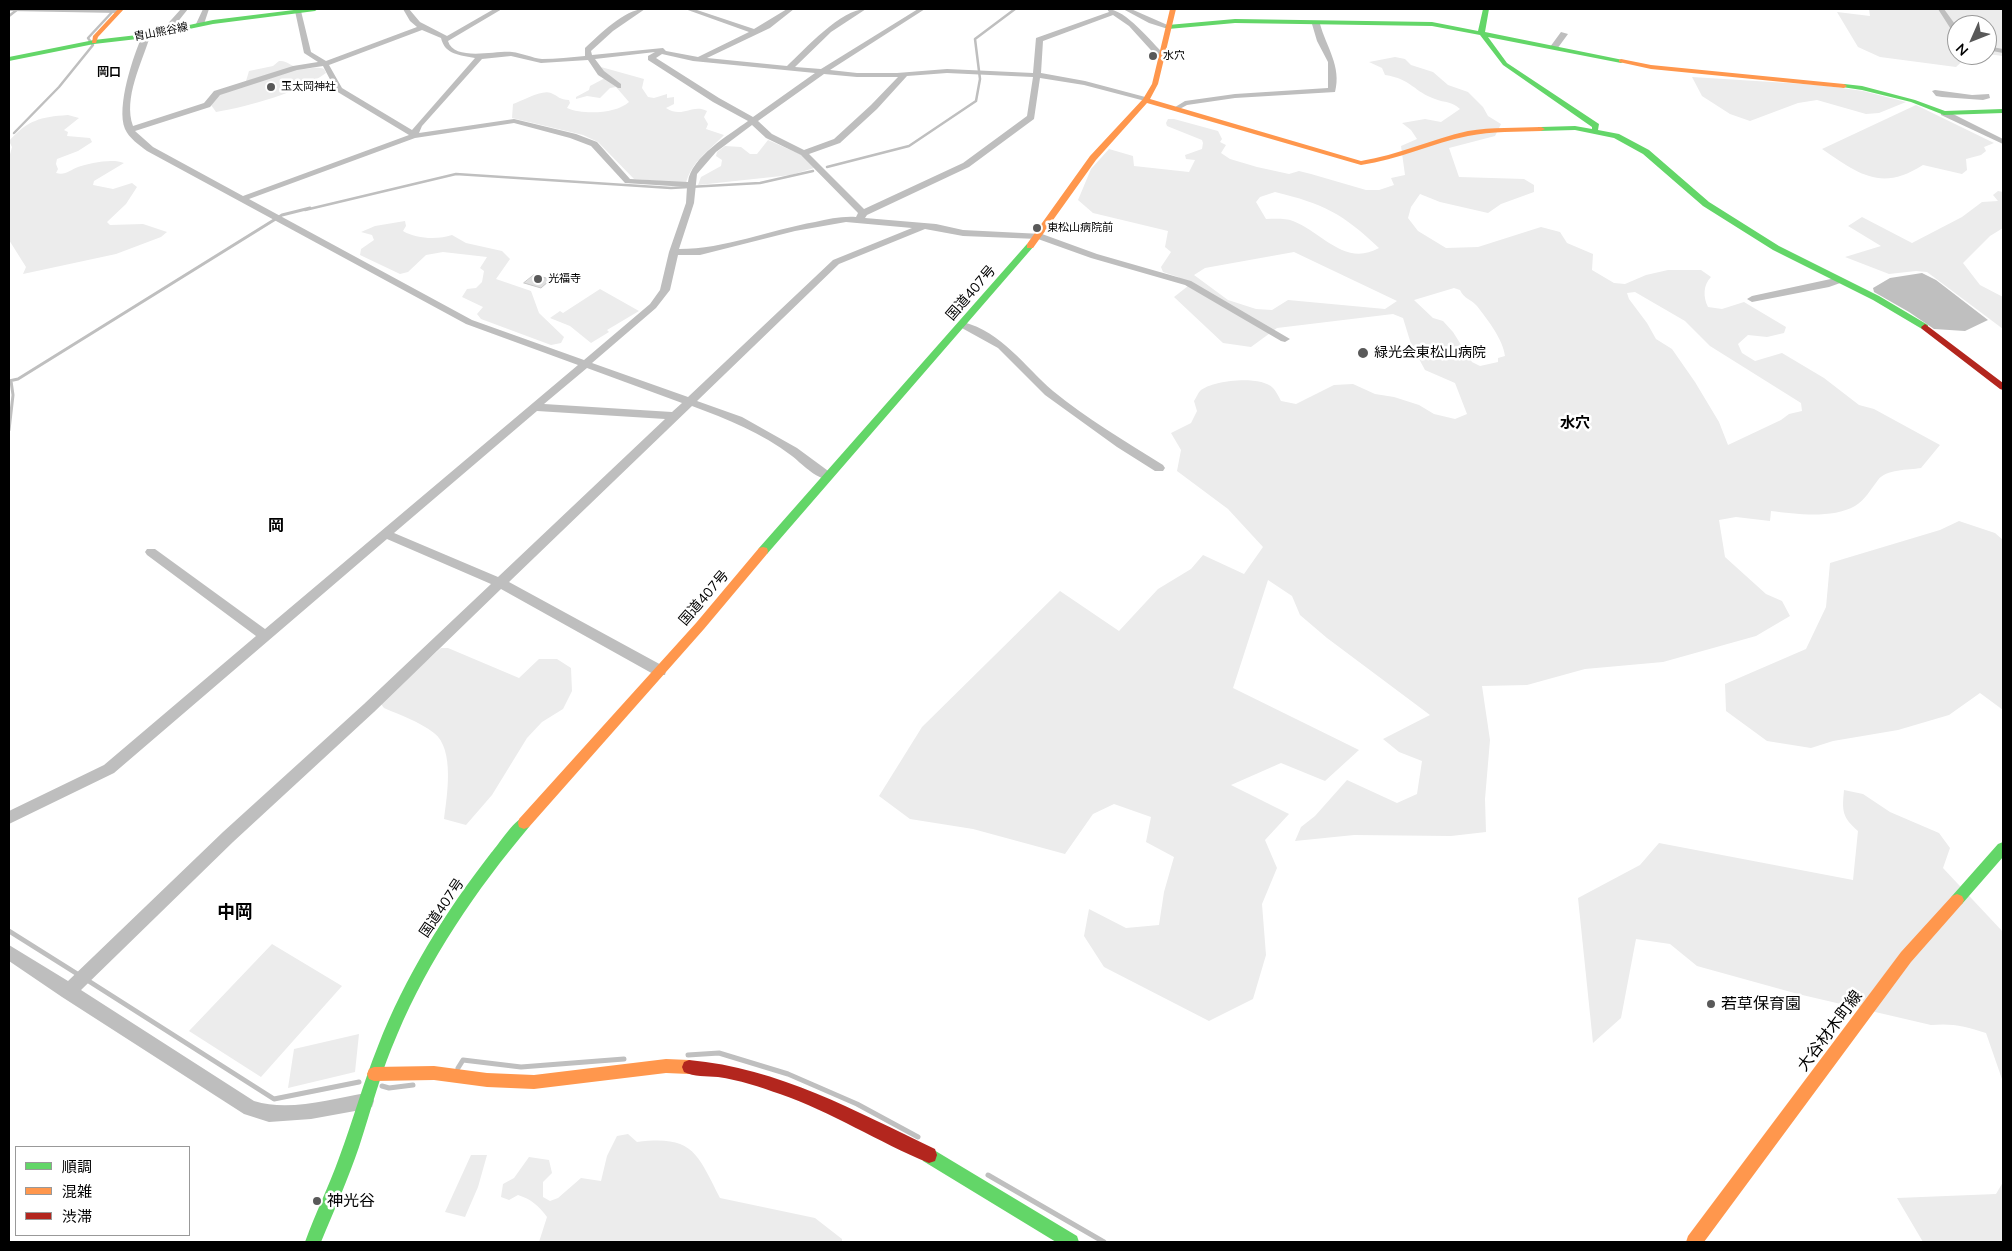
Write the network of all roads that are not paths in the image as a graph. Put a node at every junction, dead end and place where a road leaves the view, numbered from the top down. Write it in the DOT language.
graph roads {
  1 [pos="10,9"];
  2 [pos="185,9"];
  3 [pos="206,9"];
  4 [pos="315,9"];
  5 [pos="406,9"];
  6 [pos="500,9"];
  7 [pos="642,9"];
  8 [pos="688,9"];
  9 [pos="791,9"];
  10 [pos="863,9"];
  11 [pos="922,9"];
  12 [pos="1126,9"];
  13 [pos="1172,9"];
  14 [pos="1486,9"];
  15 [pos="120,10"];
  16 [pos="298,11"];
  17 [pos="1112,11"];
  18 [pos="200,24"];
  19 [pos="1316,24"];
  20 [pos="1168,26"];
  21 [pos="420,28"];
  22 [pos="165,32"];
  23 [pos="755,32"];
  24 [pos="1481,32"];
  25 [pos="1564,34"];
  26 [pos="146,36"];
  27 [pos="446,39"];
  28 [pos="91,42"];
  29 [pos="1554,47"];
  30 [pos="663,50"];
  31 [pos="480,57"];
  32 [pos="590,57"];
  33 [pos="1162,57"];
  34 [pos="9,59"];
  35 [pos="700,59"];
  36 [pos="325,64"];
  37 [pos="789,68"];
  38 [pos="825,72"];
  39 [pos="904,75"];
  40 [pos="1037,75"];
  41 [pos="618,86"];
  42 [pos="1146,100"];
  43 [pos="1176,109"];
  44 [pos="2003,111"];
  45 [pos="1944,113"];
  46 [pos="752,120"];
  47 [pos="129,130"];
  48 [pos="1595,130"];
  49 [pos="413,135"];
  50 [pos="2003,142"];
  51 [pos="804,153"];
  52 [pos="691,185"];
  53 [pos="242,199"];
  54 [pos="862,216"];
  55 [pos="924,226"];
  56 [pos="1039,236"];
  57 [pos="674,252"];
  58 [pos="1840,280"];
  59 [pos="1752,299"];
  60 [pos="963,325"];
  61 [pos="1285,338"];
  62 [pos="587,364"];
  63 [pos="2003,387"];
  64 [pos="691,401"];
  65 [pos="536,407"];
  66 [pos="674,416"];
  67 [pos="1160,468"];
  68 [pos="828,476"];
  69 [pos="386,534"];
  70 [pos="151,552"];
  71 [pos="500,582"];
  72 [pos="266,637"];
  73 [pos="660,670"];
  74 [pos="9,818"];
  75 [pos="2003,848"];
  76 [pos="9,952"];
  77 [pos="68,992"];
  78 [pos="374,1074"];
  79 [pos="366,1101"];
  80 [pos="313,1242"];
  81 [pos="1071,1242"];
  82 [pos="1694,1242"];
  1 -- 15 [label="street"];
  2 -- 22 [label="street"];
  3 -- 18 [label="street"];
  4 -- 16 [label="main road, 胄山熊谷線"];
  5 -- 21 [label="street"];
  6 -- 27 [label="street"];
  7 -- 32 [label="street"];
  8 -- 23 [label="street"];
  9 -- 23 [label="street"];
  10 -- 37 [label="street"];
  11 -- 38 [label="street"];
  12 -- 20 [label="street"];
  13 -- 20 [label="main road, 国道407号"];
  14 -- 24 [label="main road"];
  15 -- 28 [label="main road"];
  16 -- 18 [label="main road, 胄山熊谷線"];
  16 -- 36 [label="street"];
  17 -- 33 [label="street"];
  17 -- 40 [label="street"];
  18 -- 22 [label="main road, 胄山熊谷線"];
  19 -- 20 [label="main road"];
  19 -- 24 [label="main road"];
  19 -- 43 [label="street"];
  20 -- 33 [label="main road, 国道407号"];
  21 -- 27 [label="street"];
  21 -- 36 [label="street"];
  22 -- 26 [label="main road, 胄山熊谷線"];
  23 -- 35 [label="street"];
  24 -- 29 [label="main road"];
  24 -- 48 [label="main road"];
  25 -- 29 [label="street"];
  26 -- 28 [label="main road, 胄山熊谷線"];
  26 -- 47 [label="street"];
  27 -- 31 [label="street"];
  28 -- 34 [label="main road, 胄山熊谷線"];
  29 -- 45 [label="main road"];
  30 -- 32 [label="street"];
  30 -- 35 [label="street"];
  30 -- 46 [label="street"];
  31 -- 32 [label="street"];
  31 -- 49 [label="street"];
  32 -- 41 [label="street"];
  33 -- 42 [label="main road, 国道407号"];
  35 -- 37 [label="street"];
  36 -- 47 [label="street"];
  36 -- 49 [label="street"];
  37 -- 38 [label="street"];
  38 -- 39 [label="street"];
  38 -- 46 [label="street"];
  39 -- 40 [label="street"];
  39 -- 51 [label="street"];
  40 -- 42 [label="street"];
  40 -- 54 [label="street"];
  42 -- 43 [label="main road"];
  42 -- 56 [label="main road, 国道407号"];
  43 -- 48 [label="main road"];
  44 -- 45 [label="main road"];
  45 -- 50 [label="street"];
  46 -- 51 [label="street"];
  46 -- 52 [label="street"];
  47 -- 53 [label="street"];
  48 -- 58 [label="main road"];
  49 -- 52 [label="street"];
  49 -- 53 [label="street"];
  51 -- 54 [label="street"];
  52 -- 57 [label="street"];
  53 -- 62 [label="street"];
  54 -- 55 [label="street"];
  54 -- 57 [label="street"];
  55 -- 56 [label="street"];
  55 -- 64 [label="street"];
  56 -- 60 [label="main road, 国道407号"];
  56 -- 61 [label="street"];
  57 -- 62 [label="street"];
  58 -- 59 [label="street"];
  58 -- 63 [label="main road"];
  60 -- 67 [label="street"];
  60 -- 68 [label="main road, 国道407号"];
  62 -- 64 [label="street"];
  62 -- 65 [label="street"];
  64 -- 66 [label="street"];
  64 -- 68 [label="street"];
  65 -- 66 [label="street"];
  65 -- 69 [label="street"];
  66 -- 71 [label="street"];
  68 -- 73 [label="main road, 国道407号"];
  69 -- 71 [label="street"];
  69 -- 72 [label="street"];
  70 -- 72 [label="street"];
  71 -- 73 [label="street"];
  71 -- 77 [label="street"];
  72 -- 74 [label="street"];
  73 -- 78 [label="main road, 国道407号"];
  75 -- 82 [label="main road, 大谷材木町線"];
  76 -- 77 [label="street"];
  77 -- 79 [label="street"];
  78 -- 79 [label="main road, 国道407号"];
  78 -- 81 [label="main road"];
  79 -- 80 [label="main road, 国道407号"];
}
